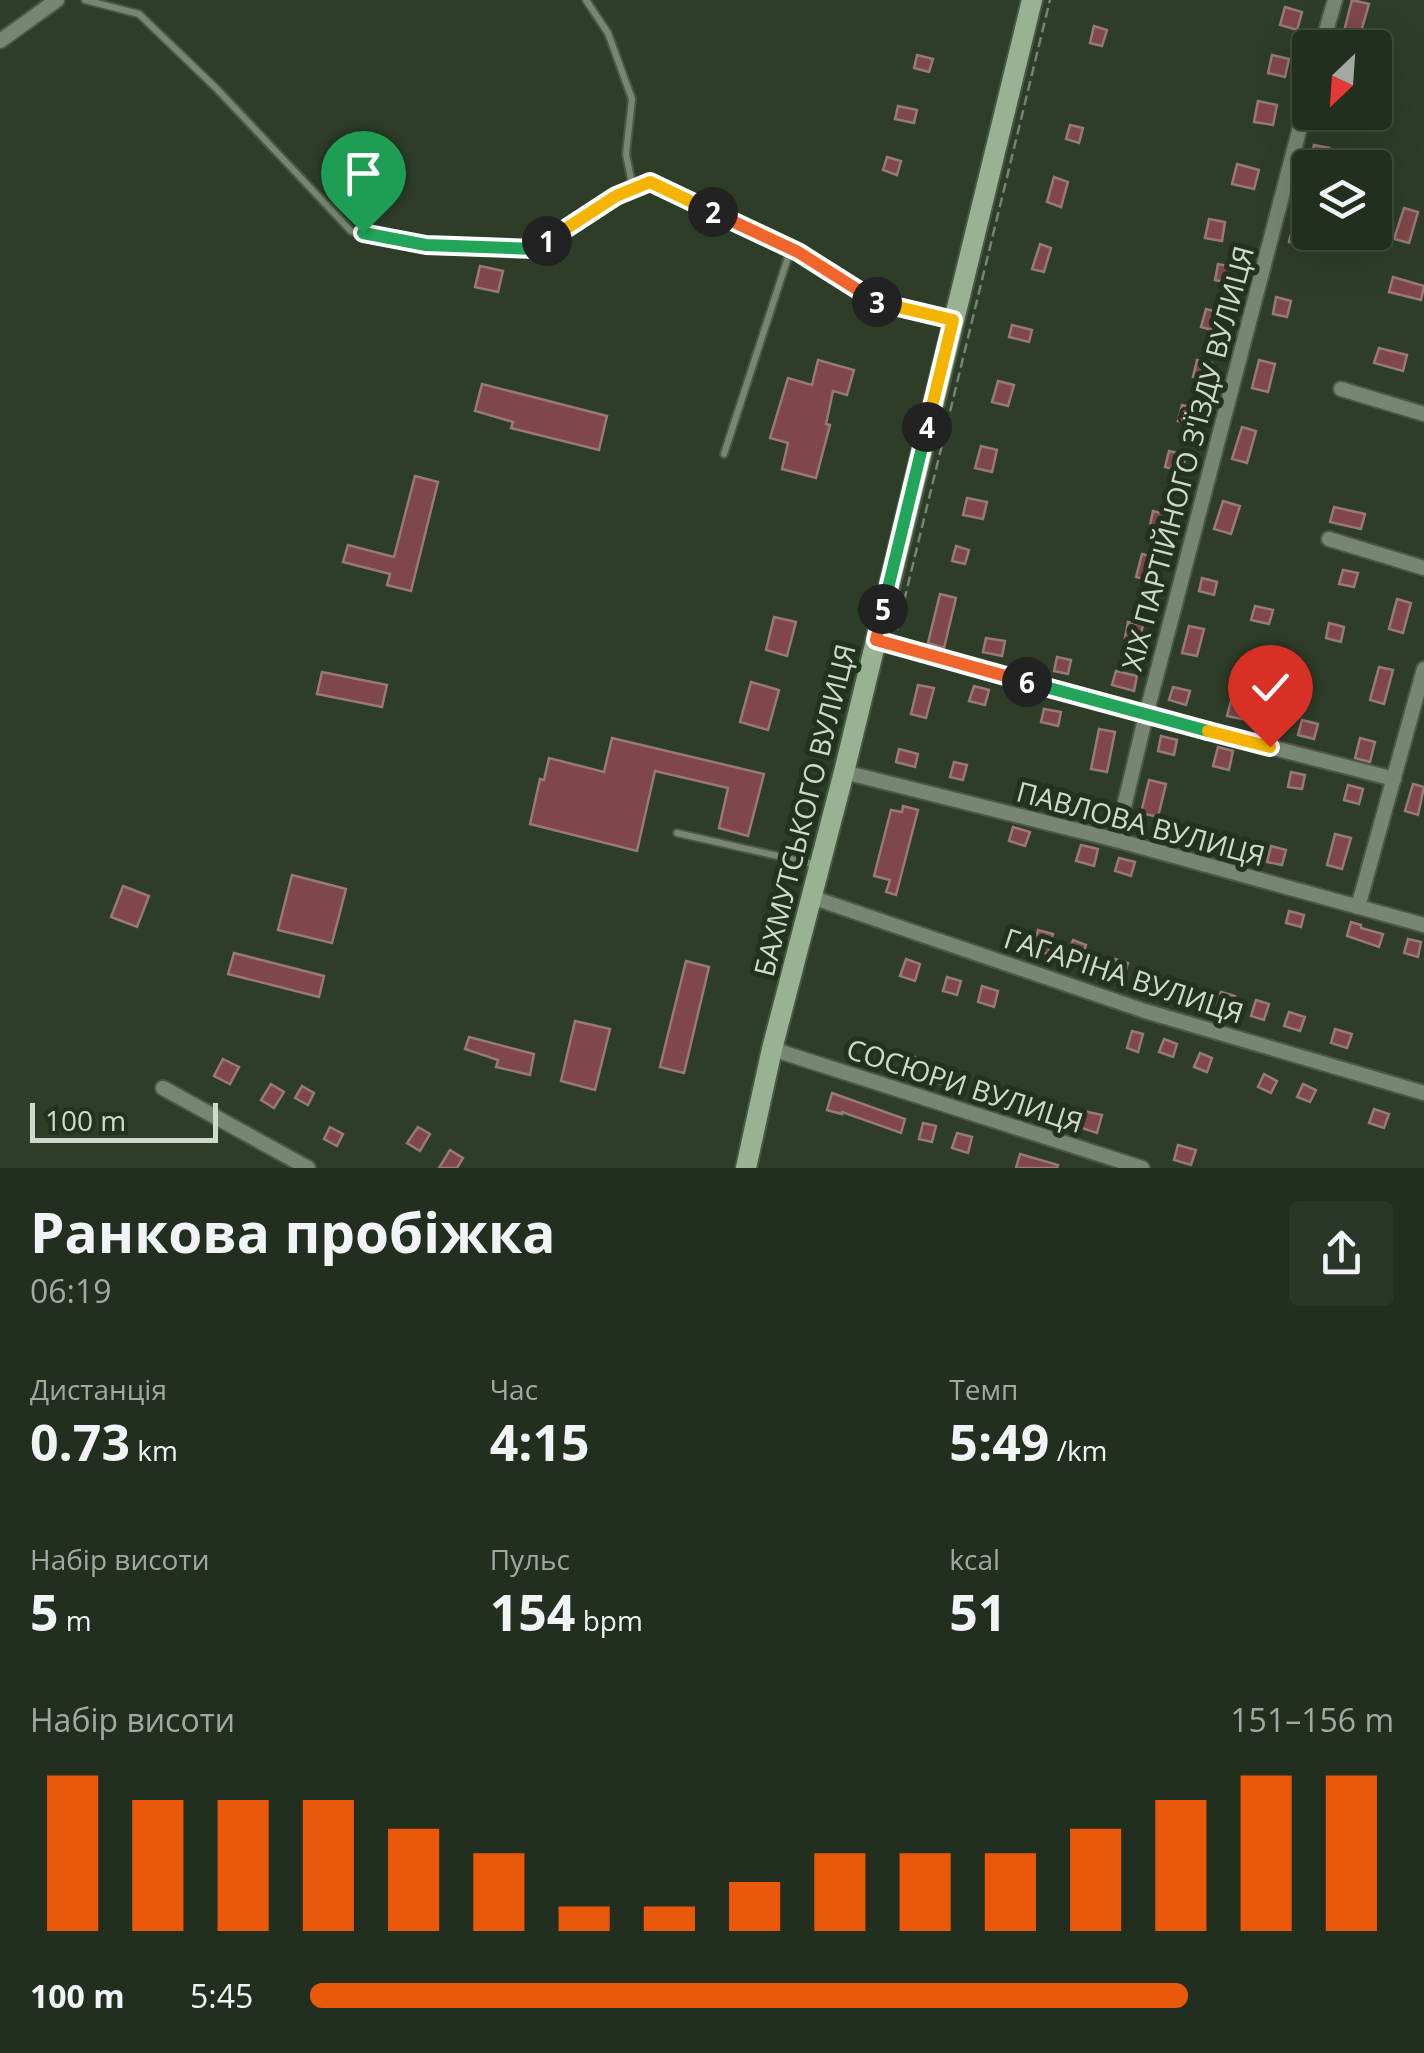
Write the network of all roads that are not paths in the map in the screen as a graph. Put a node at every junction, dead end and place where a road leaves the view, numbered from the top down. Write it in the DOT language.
graph roads {
  1 [pos="57,0"];
  2 [pos="85,0"];
  3 [pos="586,0"];
  4 [pos="1032,0"];
  5 [pos="1334,0"];
  6 [pos="1326,30"];
  7 [pos="0,41"];
  8 [pos="1299,130"];
  9 [pos="633,189"];
  10 [pos="792,248"];
  11 [pos="953,320"];
  12 [pos="1341,389"];
  13 [pos="1424,414"];
  14 [pos="724,454"];
  15 [pos="1329,539"];
  16 [pos="1424,568"];
  17 [pos="885,642"];
  18 [pos="1424,669"];
  19 [pos="1146,715"];
  20 [pos="844,772"];
  21 [pos="1394,780"];
  22 [pos="677,833"];
  23 [pos="1116,840"];
  24 [pos="820,866"];
  25 [pos="812,898"];
  26 [pos="1358,907"];
  27 [pos="1424,924"];
  28 [pos="772,1049"];
  29 [pos="163,1088"];
  30 [pos="1424,1093"];
  31 [pos="308,1168"];
  32 [pos="746,1168"];
  33 [pos="1142,1168"];
  1 -- 7 [label="street"];
  2 -- 9 [label="lane"];
  3 -- 9 [label="lane"];
  4 -- 11 [label="main road, БАХМУТСЬКОГО ВУЛИЦЯ"];
  5 -- 6 [label="street"];
  8 -- 19 [label="street, XIX ПАРТІЙНОГО З'ЇЗДУ ВУЛИЦЯ"];
  9 -- 10 [label="lane"];
  10 -- 11 [label="lane"];
  10 -- 14 [label="lane"];
  11 -- 17 [label="main road, БАХМУТСЬКОГО ВУЛИЦЯ"];
  12 -- 13 [label="street"];
  15 -- 16 [label="street"];
  17 -- 19 [label="street"];
  17 -- 20 [label="main road, БАХМУТСЬКОГО ВУЛИЦЯ"];
  18 -- 21 [label="street"];
  19 -- 21 [label="street"];
  19 -- 23 [label="street, XIX ПАРТІЙНОГО З'ЇЗДУ ВУЛИЦЯ"];
  20 -- 23 [label="street, ПАВЛОВА ВУЛИЦЯ"];
  20 -- 24 [label="main road, БАХМУТСЬКОГО ВУЛИЦЯ"];
  21 -- 26 [label="street"];
  22 -- 24 [label="lane"];
  23 -- 26 [label="street, ПАВЛОВА ВУЛИЦЯ"];
  24 -- 25 [label="main road, БАХМУТСЬКОГО ВУЛИЦЯ"];
  25 -- 28 [label="main road, БАХМУТСЬКОГО ВУЛИЦЯ"];
  25 -- 30 [label="street, ГАГАРІНА ВУЛИЦЯ"];
  26 -- 27 [label="street, ПАВЛОВА ВУЛИЦЯ"];
  28 -- 32 [label="main road, БАХМУТСЬКОГО ВУЛИЦЯ"];
  28 -- 33 [label="street, СОСЮРИ ВУЛИЦЯ"];
  29 -- 31 [label="street"];
}
